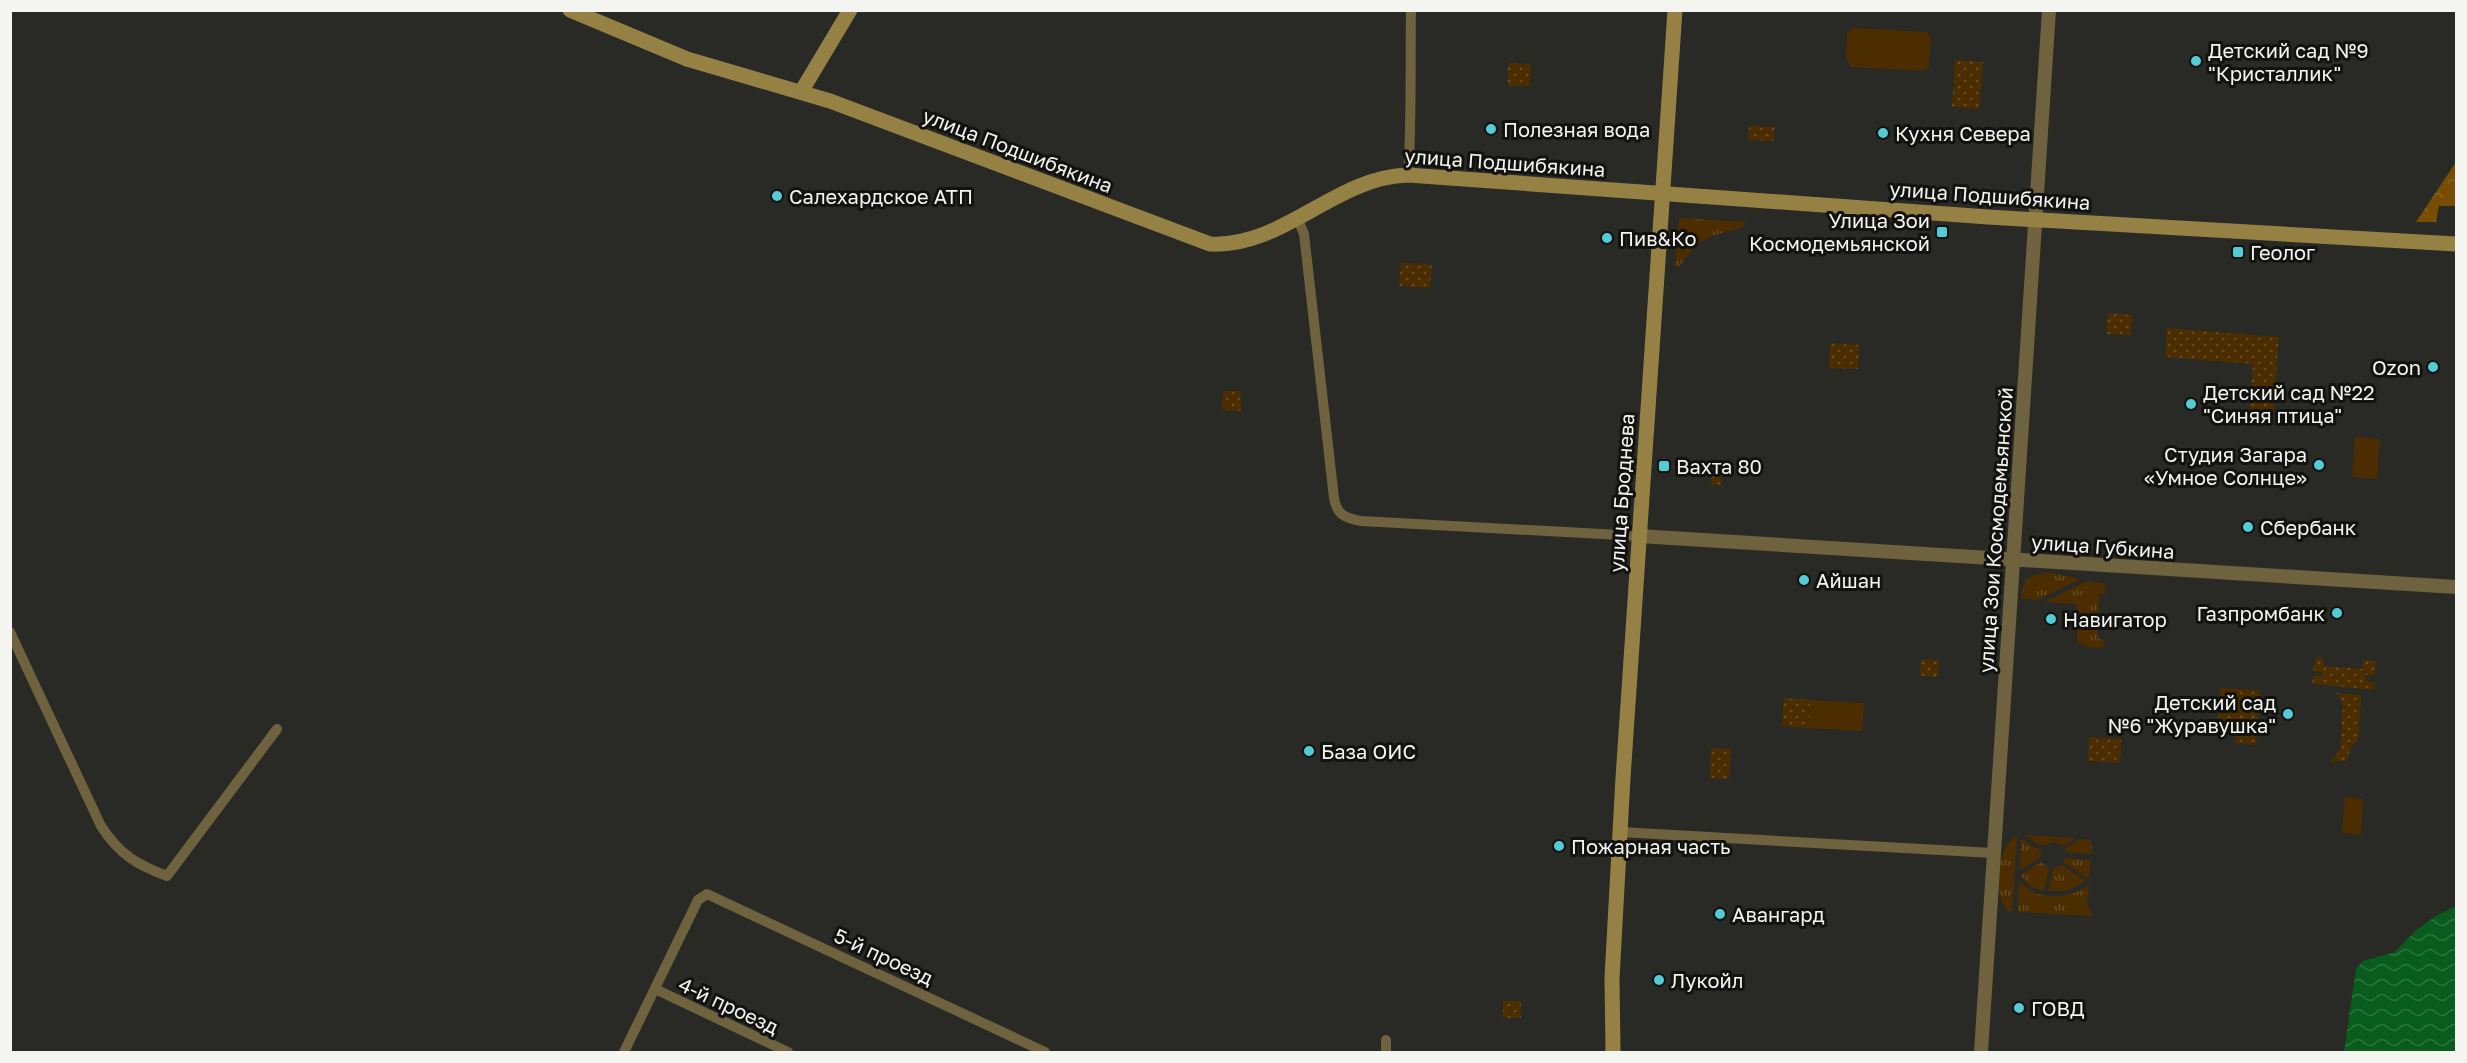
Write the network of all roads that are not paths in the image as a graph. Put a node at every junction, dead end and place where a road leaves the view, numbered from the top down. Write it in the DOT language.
graph roads {
  1 [pos="570,10"];
  2 [pos="850,10"];
  3 [pos="1411,10"];
  4 [pos="1675,10"];
  5 [pos="2049,10"];
  6 [pos="801,92"];
  7 [pos="1408,176"];
  8 [pos="1663,194"];
  9 [pos="1297,217"];
  10 [pos="2035,220"];
  11 [pos="2457,244"];
  12 [pos="1639,536"];
  13 [pos="2012,560"];
  14 [pos="2457,587"];
  15 [pos="10,632"];
  16 [pos="277,729"];
  17 [pos="1620,832"];
  18 [pos="1993,853"];
  19 [pos="655,989"];
  20 [pos="1386,1040"];
  21 [pos="624,1053"];
  22 [pos="788,1053"];
  23 [pos="1046,1053"];
  24 [pos="1386,1053"];
  25 [pos="1611,1053"];
  26 [pos="1981,1053"];
  1 -- 6 [label="main road, улица Подшибякина"];
  2 -- 6 [label="main road"];
  3 -- 7 [label="street"];
  4 -- 8 [label="main road, улица Броднева"];
  5 -- 10 [label="street, улица Зои Космодемьянской"];
  6 -- 9 [label="main road, улица Подшибякина"];
  7 -- 8 [label="main road, улица Подшибякина"];
  7 -- 9 [label="main road, улица Подшибякина"];
  8 -- 10 [label="main road, улица Подшибякина"];
  8 -- 12 [label="main road, улица Броднева"];
  9 -- 12 [label="street"];
  10 -- 11 [label="main road, улица Подшибякина"];
  10 -- 13 [label="street, улица Зои Космодемьянской"];
  12 -- 13 [label="street, улица Губкина"];
  12 -- 17 [label="main road, улица Броднева"];
  13 -- 14 [label="street, улица Губкина"];
  13 -- 18 [label="street, улица Зои Космодемьянской"];
  15 -- 16 [label="street"];
  17 -- 18 [label="street"];
  17 -- 25 [label="main road, улица Броднева"];
  18 -- 26 [label="street, улица Зои Космодемьянской"];
  19 -- 21 [label="street"];
  19 -- 22 [label="street, 4-й проезд"];
  19 -- 23 [label="street, 5-й проезд"];
  20 -- 24 [label="street"];
}
